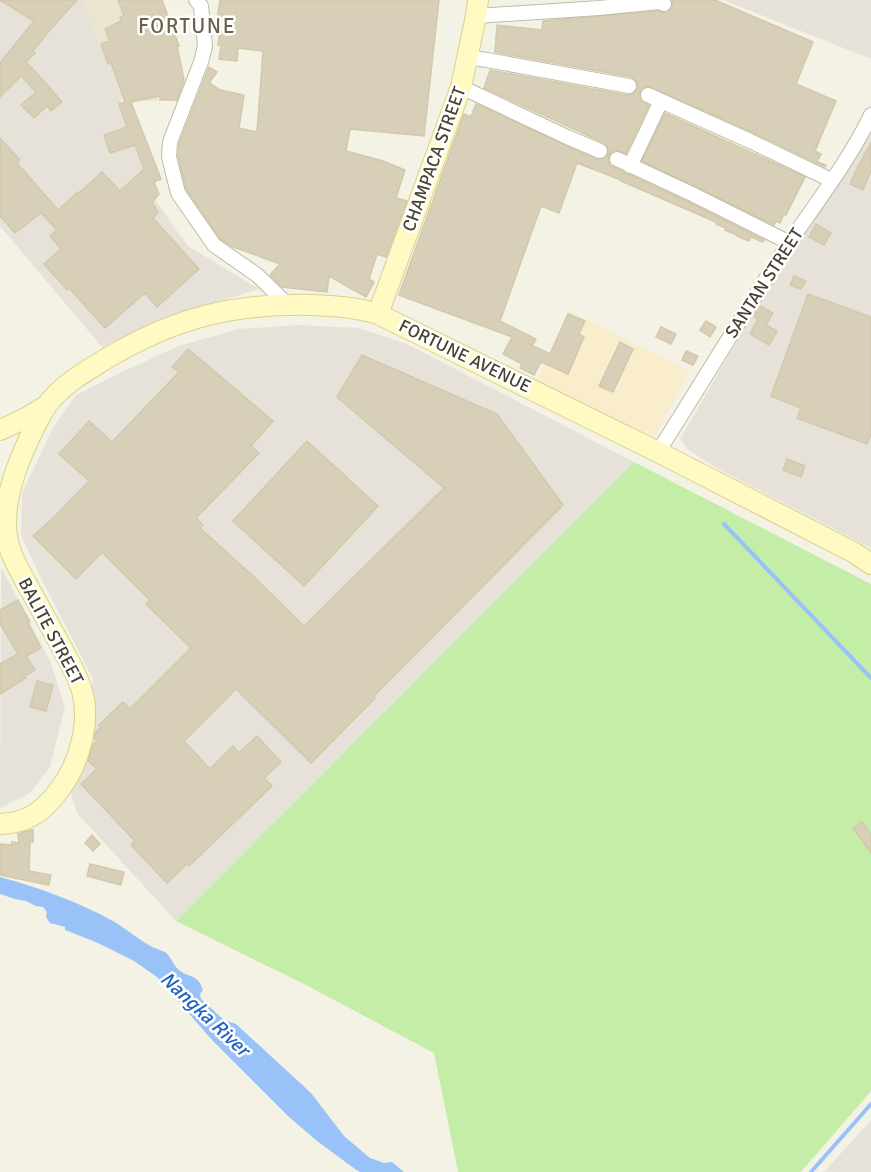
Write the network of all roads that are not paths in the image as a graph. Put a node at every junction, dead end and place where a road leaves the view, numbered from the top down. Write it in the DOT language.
graph roads {
  1 [pos="196,0"];
  2 [pos="664,4"];
  3 [pos="477,8"];
  4 [pos="468,57"];
  5 [pos="629,86"];
  6 [pos="461,87"];
  7 [pos="871,115"];
  8 [pos="600,151"];
  9 [pos="616,159"];
  10 [pos="630,166"];
  11 [pos="831,180"];
  12 [pos="790,243"];
  13 [pos="288,305"];
  14 [pos="378,314"];
  15 [pos="46,406"];
  16 [pos="0,430"];
  17 [pos="658,452"];
  18 [pos="3,526"];
  19 [pos="871,564"];
  20 [pos="0,824"];
  1 -- 13 [label="street"];
  2 -- 3 [label="street"];
  3 -- 4 [label="main road, CHAMPACA STREET"];
  4 -- 5 [label="street"];
  4 -- 6 [label="main road, CHAMPACA STREET"];
  6 -- 8 [label="street"];
  6 -- 14 [label="main road, CHAMPACA STREET"];
  7 -- 11 [label="street, SANTAN STREET"];
  9 -- 10 [label="street"];
  10 -- 11 [label="street"];
  10 -- 12 [label="street"];
  11 -- 12 [label="street, SANTAN STREET"];
  12 -- 17 [label="street, SANTAN STREET"];
  13 -- 14 [label="main road, FORTUNE AVENUE"];
  13 -- 15 [label="main road, FORTUNE AVENUE"];
  14 -- 17 [label="main road, FORTUNE AVENUE"];
  15 -- 16 [label="main road"];
  15 -- 18 [label="main road, BALITE STREET"];
  17 -- 19 [label="main road, FORTUNE AVENUE"];
  18 -- 20 [label="main road, BALITE STREET"];
}
